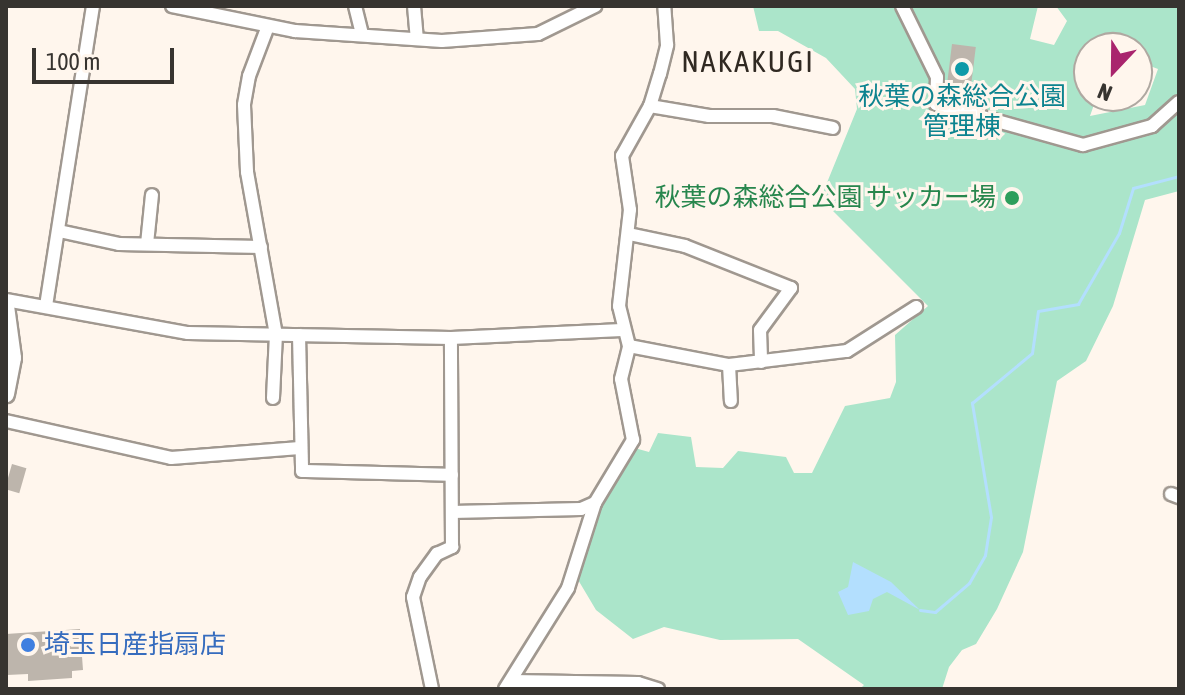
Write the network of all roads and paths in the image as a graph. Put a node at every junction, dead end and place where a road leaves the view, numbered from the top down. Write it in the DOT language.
graph roads {
  1 [pos="93,6"];
  2 [pos="172,6"];
  3 [pos="355,6"];
  4 [pos="414,6"];
  5 [pos="595,6"];
  6 [pos="664,6"];
  7 [pos="902,6"];
  8 [pos="268,26"];
  9 [pos="362,34"];
  10 [pos="417,39"];
  11 [pos="1179,102"];
  12 [pos="650,106"];
  13 [pos="833,128"];
  14 [pos="152,195"];
  15 [pos="59,231"];
  16 [pos="629,234"];
  17 [pos="147,244"];
  18 [pos="261,247"];
  19 [pos="6,300"];
  20 [pos="6,306"];
  21 [pos="46,306"];
  22 [pos="916,307"];
  23 [pos="622,330"];
  24 [pos="276,334"];
  25 [pos="299,335"];
  26 [pos="451,338"];
  27 [pos="629,346"];
  28 [pos="761,362"];
  29 [pos="729,365"];
  30 [pos="6,394"];
  31 [pos="273,398"];
  32 [pos="731,401"];
  33 [pos="6,421"];
  34 [pos="300,448"];
  35 [pos="452,475"];
  36 [pos="595,503"];
  37 [pos="452,512"];
  38 [pos="508,685"];
  39 [pos="432,689"];
  40 [pos="658,689"];
  1 -- 15 [label="street"];
  2 -- 8 [label="street"];
  3 -- 9 [label="street"];
  4 -- 10 [label="street"];
  5 -- 10 [label="street"];
  6 -- 12 [label="street"];
  7 -- 11 [label="street"];
  8 -- 9 [label="street"];
  8 -- 18 [label="street"];
  9 -- 10 [label="street"];
  12 -- 13 [label="street"];
  12 -- 16 [label="street"];
  14 -- 17 [label="street"];
  15 -- 17 [label="street"];
  15 -- 21 [label="street"];
  16 -- 23 [label="street"];
  16 -- 28 [label="street"];
  17 -- 18 [label="street"];
  18 -- 24 [label="street"];
  19 -- 21 [label="street"];
  20 -- 30 [label="main road"];
  21 -- 24 [label="street"];
  22 -- 28 [label="street"];
  23 -- 26 [label="street"];
  23 -- 27 [label="street"];
  24 -- 25 [label="street"];
  24 -- 31 [label="street"];
  25 -- 26 [label="street"];
  25 -- 34 [label="street"];
  26 -- 35 [label="street"];
  27 -- 29 [label="street"];
  27 -- 36 [label="street"];
  28 -- 29 [label="street"];
  29 -- 32 [label="street"];
  33 -- 34 [label="street"];
  34 -- 35 [label="street"];
  35 -- 37 [label="street"];
  36 -- 37 [label="street"];
  36 -- 38 [label="street"];
  37 -- 39 [label="street"];
  38 -- 40 [label="street"];
}
